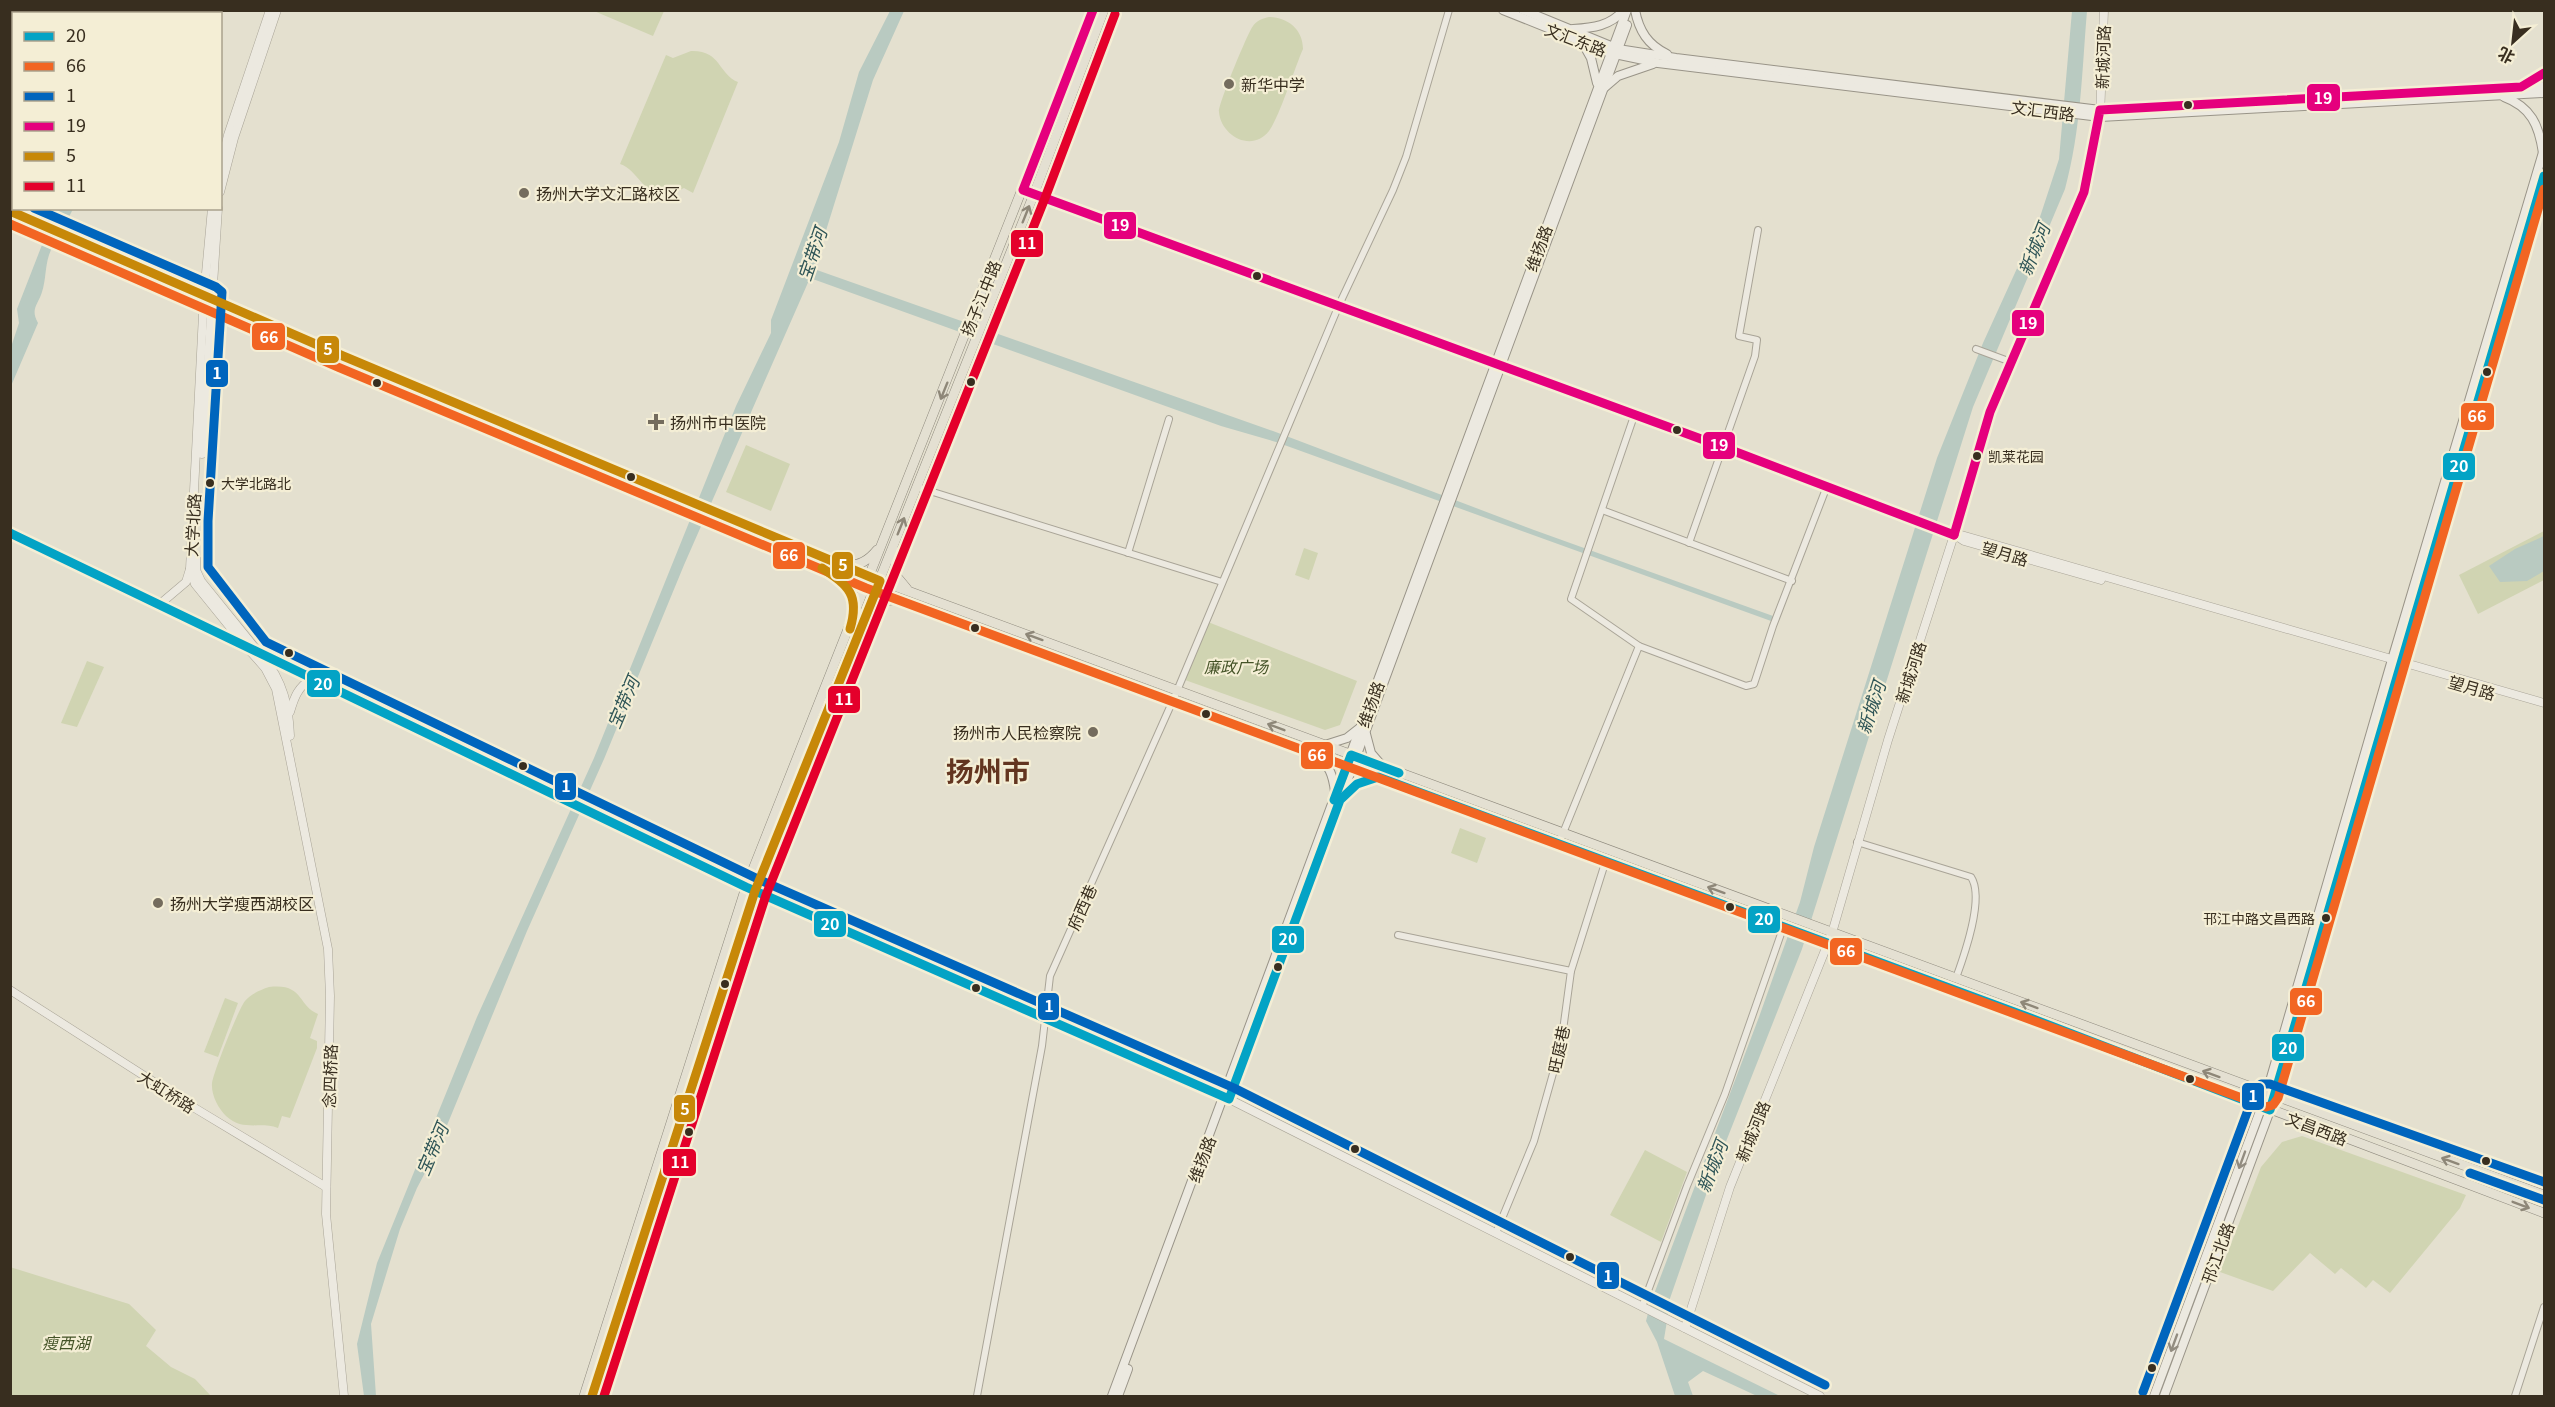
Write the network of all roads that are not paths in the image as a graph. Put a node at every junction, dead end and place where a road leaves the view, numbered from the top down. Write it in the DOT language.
graph roads {
  1 [pos="270,10"];
  2 [pos="277,10"];
  3 [pos="1093,10"];
  4 [pos="1104,10"];
  5 [pos="1449,10"];
  6 [pos="1503,10"];
  7 [pos="1523,10"];
  8 [pos="1625,10"];
  9 [pos="1634,10"];
  10 [pos="2104,10"];
  11 [pos="1570,30"];
  12 [pos="1582,42"];
  13 [pos="1614,51"];
  14 [pos="1676,58"];
  15 [pos="1658,63"];
  16 [pos="2544,73"];
  17 [pos="2544,86"];
  18 [pos="2521,87"];
  19 [pos="1600,88"];
  20 [pos="2544,93"];
  21 [pos="2500,96"];
  22 [pos="2059,108"];
  23 [pos="2100,114"];
  24 [pos="2544,151"];
  25 [pos="222,160"];
  26 [pos="2544,176"];
  27 [pos="222,184"];
  28 [pos="1023,190"];
  29 [pos="1034,194"];
  30 [pos="212,210"];
  31 [pos="218,210"];
  32 [pos="10,211"];
  33 [pos="10,220"];
  34 [pos="42,230"];
  35 [pos="1758,230"];
  36 [pos="208,297"];
  37 [pos="1339,305"];
  38 [pos="207,308"];
  39 [pos="976,325"];
  40 [pos="970,338"];
  41 [pos="1976,349"];
  42 [pos="2011,362"];
  43 [pos="1498,366"];
  44 [pos="1634,416"];
  45 [pos="1169,419"];
  46 [pos="1723,447"];
  47 [pos="1827,486"];
  48 [pos="917,487"];
  49 [pos="692,507"];
  50 [pos="1602,510"];
  51 [pos="712,515"];
  52 [pos="10,532"];
  53 [pos="1954,535"];
  54 [pos="885,540"];
  55 [pos="1689,543"];
  56 [pos="894,545"];
  57 [pos="1128,553"];
  58 [pos="816,565"];
  59 [pos="843,566"];
  60 [pos="190,569"];
  61 [pos="1792,581"];
  62 [pos="1222,582"];
  63 [pos="873,583"];
  64 [pos="908,591"];
  65 [pos="901,598"];
  66 [pos="160,604"];
  67 [pos="857,611"];
  68 [pos="862,625"];
  69 [pos="244,645"];
  70 [pos="1639,646"];
  71 [pos="258,652"];
  72 [pos="2391,661"];
  73 [pos="2401,664"];
  74 [pos="312,679"];
  75 [pos="1176,694"];
  76 [pos="2544,703"];
  77 [pos="2544,708"];
  78 [pos="289,714"];
  79 [pos="1364,729"];
  80 [pos="1325,745"];
  81 [pos="1317,753"];
  82 [pos="1354,756"];
  83 [pos="290,758"];
  84 [pos="1350,766"];
  85 [pos="1383,767"];
  86 [pos="1378,777"];
  87 [pos="1338,798"];
  88 [pos="1561,838"];
  89 [pos="1857,843"];
  90 [pos="1606,860"];
  91 [pos="750,889"];
  92 [pos="1785,928"];
  93 [pos="1832,933"];
  94 [pos="1398,935"];
  95 [pos="1827,942"];
  96 [pos="1571,972"];
  97 [pos="1956,978"];
  98 [pos="10,990"];
  99 [pos="1045,1020"];
  100 [pos="2270,1096"];
  101 [pos="1226,1098"];
  102 [pos="2266,1107"];
  103 [pos="326,1187"];
  104 [pos="2544,1196"];
  105 [pos="2544,1214"];
  106 [pos="1496,1233"];
  107 [pos="2544,1307"];
  108 [pos="1645,1309"];
  109 [pos="1685,1328"];
  110 [pos="344,1396"];
  111 [pos="584,1396"];
  112 [pos="592,1396"];
  113 [pos="977,1396"];
  114 [pos="1112,1396"];
  115 [pos="1118,1396"];
  116 [pos="1820,1396"];
  117 [pos="2154,1396"];
  118 [pos="2164,1396"];
  119 [pos="2515,1396"];
  1 -- 25 [label="street"];
  2 -- 27 [label="street"];
  3 -- 28 [label="main road, 扬子江中路"];
  4 -- 29 [label="main road, 扬子江中路"];
  5 -- 37 [label="street, 府西巷"];
  6 -- 12 [label="main road, 文汇东路"];
  7 -- 11 [label="main road, 文汇东路"];
  8 -- 11 [label="main road"];
  8 -- 13 [label="main road, 维扬路"];
  9 -- 13 [label="main road, 维扬路"];
  9 -- 14 [label="main road"];
  10 -- 23 [label="street, 新城河路"];
  11 -- 13 [label="main road, 文汇东路"];
  12 -- 13 [label="main road, 文汇东路"];
  12 -- 19 [label="main road"];
  13 -- 14 [label="main road, 文汇西路"];
  13 -- 15 [label="main road, 文汇西路"];
  13 -- 19 [label="main road, 维扬路"];
  14 -- 22 [label="main road, 文汇西路"];
  15 -- 19 [label="main road"];
  15 -- 22 [label="main road, 文汇西路"];
  16 -- 18 [label="main road"];
  17 -- 18 [label="main road, 文汇西路"];
  18 -- 23 [label="main road, 文汇西路"];
  19 -- 43 [label="main road, 维扬路"];
  20 -- 21 [label="main road, 文汇西路"];
  21 -- 23 [label="main road, 文汇西路"];
  21 -- 24 [label="main road"];
  22 -- 23 [label="main road, 文汇西路"];
  23 -- 42 [label="street, 新城河路"];
  24 -- 72 [label="main road"];
  26 -- 73 [label="main road"];
  28 -- 29 [label="street, 望月路"];
  28 -- 39 [label="main road, 扬子江中路"];
  29 -- 37 [label="street, 望月路"];
  39 -- 29 [label="main road, 扬子江中路, one-way"];
  30 -- 36 [label="street, 大学北路"];
  31 -- 36 [label="street, 大学北路"];
  32 -- 34 [label="main road"];
  33 -- 34 [label="main road"];
  34 -- 36 [label="main road"];
  34 -- 38 [label="main road"];
  35 -- 46 [label="street"];
  36 -- 38 [label="street, 大学北路"];
  36 -- 49 [label="main road"];
  37 -- 43 [label="street, 望月路"];
  37 -- 62 [label="street, 府西巷"];
  38 -- 49 [label="main road"];
  38 -- 60 [label="street, 大学北路"];
  38 -- 71 [label="street, 大学北路"];
  39 -- 40 [label="main road, 扬子江中路"];
  40 -- 48 [label="main road, 扬子江中路"];
  40 -- 54 [label="main road, 扬子江中路, one-way"];
  41 -- 42 [label="street"];
  42 -- 53 [label="street, 新城河路"];
  43 -- 44 [label="street, 望月路"];
  43 -- 79 [label="main road, 维扬路"];
  44 -- 46 [label="street, 望月路"];
  44 -- 50 [label="street"];
  45 -- 57 [label="street"];
  46 -- 47 [label="street, 望月路"];
  46 -- 55 [label="street"];
  47 -- 53 [label="street, 望月路"];
  47 -- 61 [label="street"];
  56 -- 48 [label="main road, 扬子江中路, one-way"];
  48 -- 57 [label="street"];
  49 -- 51 [label="main road"];
  50 -- 55 [label="street"];
  50 -- 70 [label="street"];
  51 -- 58 [label="main road"];
  51 -- 59 [label="main road"];
  52 -- 66 [label="street"];
  53 -- 72 [label="street, 望月路"];
  53 -- 89 [label="street, 新城河路"];
  54 -- 59 [label="main road"];
  54 -- 63 [label="main road, 扬子江中路"];
  55 -- 61 [label="street"];
  56 -- 63 [label="main road, 扬子江中路"];
  56 -- 64 [label="main road"];
  57 -- 62 [label="street"];
  58 -- 63 [label="main road"];
  58 -- 67 [label="main road"];
  59 -- 63 [label="main road"];
  60 -- 66 [label="street"];
  60 -- 69 [label="street, 大学北路"];
  61 -- 70 [label="street"];
  62 -- 75 [label="street, 府西巷"];
  63 -- 64 [label="main road, 文昌西路"];
  63 -- 65 [label="main road, 文昌西路"];
  63 -- 67 [label="main road"];
  63 -- 68 [label="main road"];
  75 -- 64 [label="main road, 文昌西路, one-way"];
  65 -- 68 [label="main road"];
  65 -- 75 [label="main road, 文昌西路"];
  66 -- 69 [label="street"];
  67 -- 91 [label="main road"];
  68 -- 91 [label="main road"];
  69 -- 71 [label="street"];
  69 -- 83 [label="street, 念四桥路"];
  70 -- 88 [label="street"];
  71 -- 74 [label="street"];
  71 -- 78 [label="street, 念四桥路"];
  72 -- 73 [label="street, 望月路"];
  72 -- 100 [label="main road"];
  73 -- 76 [label="street, 望月路"];
  73 -- 77 [label="street, 望月路"];
  73 -- 100 [label="main road"];
  74 -- 78 [label="street"];
  74 -- 91 [label="street"];
  80 -- 75 [label="main road, 文昌西路, one-way"];
  75 -- 81 [label="main road, 文昌西路"];
  75 -- 99 [label="street, 府西巷"];
  78 -- 83 [label="street, 念四桥路"];
  79 -- 80 [label="main road"];
  79 -- 82 [label="main road, 维扬路"];
  79 -- 85 [label="main road"];
  80 -- 82 [label="main road, 文昌西路"];
  81 -- 84 [label="main road, 文昌西路"];
  81 -- 87 [label="main road"];
  82 -- 84 [label="main road, 维扬路"];
  82 -- 85 [label="main road, 文昌西路"];
  83 -- 103 [label="street, 念四桥路"];
  84 -- 86 [label="main road, 文昌西路"];
  84 -- 87 [label="main road, 维扬路"];
  85 -- 88 [label="main road, 文昌西路"];
  86 -- 87 [label="main road"];
  86 -- 88 [label="main road, 文昌西路"];
  87 -- 101 [label="main road, 维扬路"];
  88 -- 90 [label="main road, 文昌西路"];
  93 -- 88 [label="main road, 文昌西路, one-way"];
  89 -- 93 [label="street, 新城河路"];
  89 -- 97 [label="street"];
  90 -- 92 [label="main road, 文昌西路"];
  90 -- 96 [label="street, 旺庭巷"];
  91 -- 99 [label="street"];
  91 -- 111 [label="main road"];
  91 -- 112 [label="main road"];
  92 -- 95 [label="main road, 文昌西路"];
  92 -- 108 [label="street"];
  93 -- 95 [label="street, 新城河路"];
  93 -- 97 [label="main road, 文昌西路"];
  94 -- 96 [label="street"];
  95 -- 102 [label="main road, 文昌西路"];
  95 -- 109 [label="street, 新城河路"];
  96 -- 106 [label="street, 旺庭巷"];
  100 -- 97 [label="main road, 文昌西路, one-way"];
  98 -- 103 [label="street, 大虹桥路"];
  99 -- 101 [label="street"];
  99 -- 113 [label="street, 府西巷"];
  100 -- 102 [label="main road"];
  104 -- 100 [label="main road, 文昌西路, one-way"];
  101 -- 106 [label="street"];
  101 -- 114 [label="main road, 维扬路"];
  101 -- 115 [label="main road, 维扬路"];
  102 -- 105 [label="main road, 文昌西路, one-way"];
  102 -- 117 [label="main road, 邗江北路, one-way"];
  102 -- 118 [label="main road, 邗江北路"];
  103 -- 110 [label="street, 念四桥路"];
  106 -- 108 [label="street"];
  107 -- 119 [label="street"];
  108 -- 109 [label="street"];
  109 -- 116 [label="street"];
}
